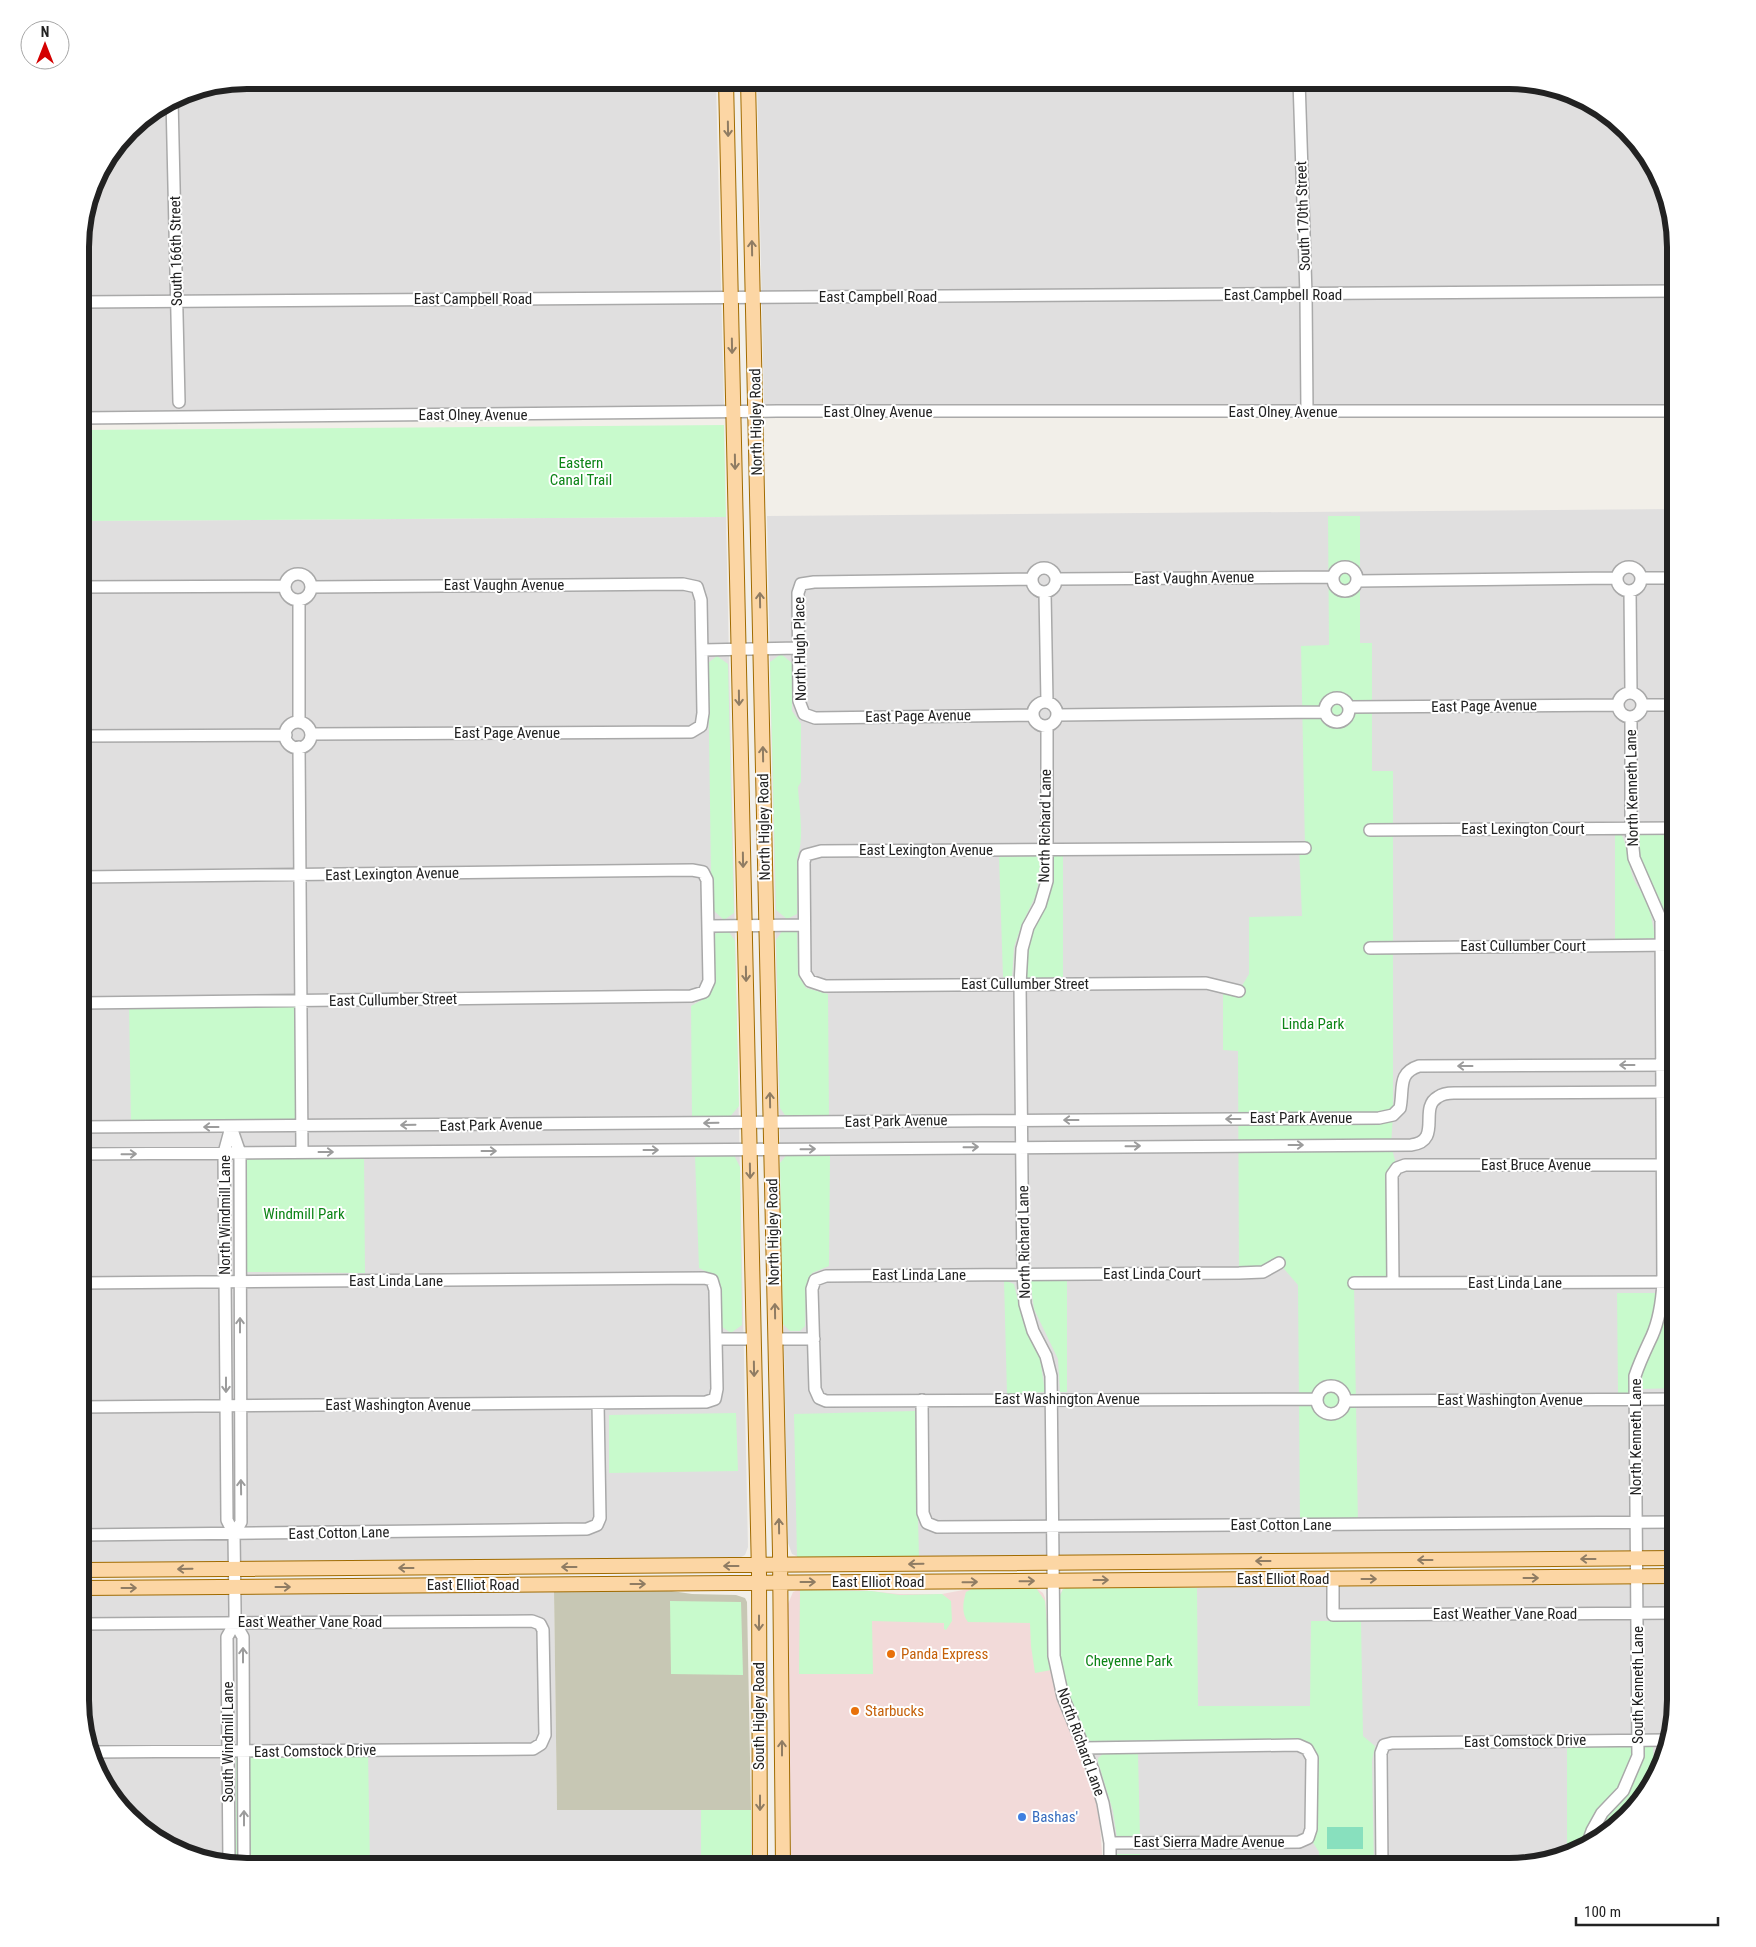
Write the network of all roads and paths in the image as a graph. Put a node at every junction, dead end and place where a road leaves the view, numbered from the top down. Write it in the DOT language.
graph roads {
  1 [pos="726,89"];
  2 [pos="748,89"];
  3 [pos="1299,89"];
  4 [pos="172,108"];
  5 [pos="1667,291"];
  6 [pos="1306,295"];
  7 [pos="732,297"];
  8 [pos="754,297"];
  9 [pos="178,301"];
  10 [pos="89,302"];
  11 [pos="179,402"];
  12 [pos="1667,410"];
  13 [pos="756,412"];
  14 [pos="1307,412"];
  15 [pos="734,413"];
  16 [pos="89,418"];
  17 [pos="1332,577"];
  18 [pos="1617,578"];
  19 [pos="1642,578"];
  20 [pos="1667,578"];
  21 [pos="1032,579"];
  22 [pos="1056,579"];
  23 [pos="1357,581"];
  24 [pos="285,586"];
  25 [pos="311,586"];
  26 [pos="89,587"];
  27 [pos="1630,591"];
  28 [pos="1045,592"];
  29 [pos="299,600"];
  30 [pos="799,648"];
  31 [pos="738,649"];
  32 [pos="760,649"];
  33 [pos="702,650"];
  34 [pos="1631,692"];
  35 [pos="1046,702"];
  36 [pos="1618,705"];
  37 [pos="1643,705"];
  38 [pos="1667,705"];
  39 [pos="1350,707"];
  40 [pos="1325,712"];
  41 [pos="804,714"];
  42 [pos="1058,714"];
  43 [pos="1033,715"];
  44 [pos="1631,717"];
  45 [pos="299,722"];
  46 [pos="1047,727"];
  47 [pos="311,734"];
  48 [pos="286,735"];
  49 [pos="89,736"];
  50 [pos="299,747"];
  51 [pos="1631,828"];
  52 [pos="1667,828"];
  53 [pos="1370,830"];
  54 [pos="1305,848"];
  55 [pos="1047,850"];
  56 [pos="300,875"];
  57 [pos="89,877"];
  58 [pos="745,925"];
  59 [pos="766,925"];
  60 [pos="804,925"];
  61 [pos="708,926"];
  62 [pos="1661,945"];
  63 [pos="1667,945"];
  64 [pos="1370,948"];
  65 [pos="1020,984"];
  66 [pos="1240,991"];
  67 [pos="301,1001"];
  68 [pos="89,1003"];
  69 [pos="1662,1065"];
  70 [pos="1667,1065"];
  71 [pos="1661,1092"];
  72 [pos="1667,1092"];
  73 [pos="1022,1120"];
  74 [pos="749,1122"];
  75 [pos="771,1122"];
  76 [pos="302,1126"];
  77 [pos="89,1127"];
  78 [pos="231,1127"];
  79 [pos="1022,1147"];
  80 [pos="772,1149"];
  81 [pos="750,1150"];
  82 [pos="302,1152"];
  83 [pos="224,1153"];
  84 [pos="240,1153"];
  85 [pos="89,1154"];
  86 [pos="1662,1165"];
  87 [pos="1667,1165"];
  88 [pos="1279,1263"];
  89 [pos="1023,1274"];
  90 [pos="225,1282"];
  91 [pos="240,1282"];
  92 [pos="1664,1282"];
  93 [pos="89,1283"];
  94 [pos="1393,1283"];
  95 [pos="1354,1284"];
  96 [pos="717,1339"];
  97 [pos="754,1339"];
  98 [pos="776,1339"];
  99 [pos="814,1339"];
  100 [pos="1316,1399"];
  101 [pos="1667,1399"];
  102 [pos="922,1400"];
  103 [pos="1052,1400"];
  104 [pos="1635,1400"];
  105 [pos="1345,1401"];
  106 [pos="598,1403"];
  107 [pos="226,1406"];
  108 [pos="240,1406"];
  109 [pos="89,1407"];
  110 [pos="1636,1522"];
  111 [pos="1667,1522"];
  112 [pos="1053,1527"];
  113 [pos="234,1534"];
  114 [pos="89,1535"];
  115 [pos="1667,1560"];
  116 [pos="1052,1563"];
  117 [pos="758,1566"];
  118 [pos="1637,1568"];
  119 [pos="89,1570"];
  120 [pos="780,1574"];
  121 [pos="1667,1574"];
  122 [pos="234,1578"];
  123 [pos="1333,1579"];
  124 [pos="1052,1580"];
  125 [pos="759,1583"];
  126 [pos="89,1587"];
  127 [pos="1638,1613"];
  128 [pos="1667,1613"];
  129 [pos="234,1622"];
  130 [pos="89,1624"];
  131 [pos="1639,1740"];
  132 [pos="1662,1740"];
  133 [pos="541,1744"];
  134 [pos="1083,1748"];
  135 [pos="97,1752"];
  136 [pos="228,1752"];
  137 [pos="243,1752"];
  138 [pos="1590,1836"];
  139 [pos="1110,1843"];
  140 [pos="229,1857"];
  141 [pos="244,1858"];
  142 [pos="760,1858"];
  143 [pos="783,1858"];
  144 [pos="1110,1858"];
  145 [pos="1382,1858"];
  1 -- 7 [label="main road, North Higley Road, one-way"];
  8 -- 2 [label="main road, North Higley Road, one-way"];
  3 -- 6 [label="street, South 170th Street"];
  4 -- 9 [label="street, South 166th Street"];
  5 -- 6 [label="street, East Campbell Road"];
  6 -- 8 [label="street, East Campbell Road"];
  6 -- 14 [label="street, South 170th Street"];
  7 -- 8 [label="street, East Campbell Road"];
  7 -- 9 [label="street, East Campbell Road"];
  7 -- 15 [label="main road, North Higley Road, one-way"];
  8 -- 13 [label="main road, North Higley Road"];
  9 -- 10 [label="street, East Campbell Road"];
  9 -- 11 [label="street, South 166th Street"];
  12 -- 14 [label="street, East Olney Avenue"];
  13 -- 14 [label="street, East Olney Avenue"];
  13 -- 15 [label="street, East Olney Avenue"];
  32 -- 13 [label="main road, North Higley Road, one-way"];
  15 -- 16 [label="street, East Olney Avenue"];
  15 -- 31 [label="main road, North Higley Road, one-way"];
  17 -- 22 [label="street, East Vaughn Avenue"];
  17 -- 23 [label="street"];
  17 -- 23 [label="street"];
  18 -- 19 [label="street"];
  18 -- 23 [label="street"];
  18 -- 27 [label="street"];
  19 -- 20 [label="street"];
  19 -- 27 [label="street"];
  21 -- 22 [label="street"];
  21 -- 28 [label="street"];
  21 -- 30 [label="street, North Hugh Place"];
  22 -- 28 [label="street"];
  24 -- 25 [label="street"];
  24 -- 26 [label="street"];
  24 -- 29 [label="street"];
  25 -- 29 [label="street"];
  25 -- 33 [label="street, East Vaughn Avenue"];
  27 -- 34 [label="street"];
  28 -- 35 [label="street"];
  29 -- 45 [label="street"];
  30 -- 32 [label="street"];
  30 -- 41 [label="street, North Hugh Place"];
  31 -- 32 [label="street"];
  31 -- 33 [label="street"];
  31 -- 58 [label="main road, North Higley Road, one-way"];
  59 -- 32 [label="main road, North Higley Road, one-way"];
  33 -- 47 [label="street, East Page Avenue"];
  34 -- 36 [label="street"];
  34 -- 37 [label="street"];
  35 -- 42 [label="street"];
  35 -- 43 [label="street"];
  36 -- 39 [label="street, East Page Avenue"];
  36 -- 44 [label="street"];
  37 -- 38 [label="street"];
  37 -- 44 [label="street"];
  39 -- 40 [label="street"];
  39 -- 40 [label="street"];
  40 -- 42 [label="street"];
  41 -- 43 [label="street, East Page Avenue"];
  42 -- 46 [label="street"];
  43 -- 46 [label="street"];
  44 -- 51 [label="street, North Kenneth Lane"];
  45 -- 47 [label="street"];
  45 -- 48 [label="street"];
  46 -- 55 [label="street, North Richard Lane"];
  47 -- 50 [label="street"];
  48 -- 49 [label="street"];
  48 -- 50 [label="street"];
  50 -- 56 [label="street"];
  51 -- 52 [label="street, East Lexington Court"];
  51 -- 53 [label="street, East Lexington Court"];
  51 -- 62 [label="street, North Kenneth Lane"];
  54 -- 55 [label="street"];
  55 -- 60 [label="street, East Lexington Avenue"];
  55 -- 65 [label="street, North Richard Lane"];
  56 -- 57 [label="street, East Lexington Avenue"];
  56 -- 61 [label="street, East Lexington Avenue"];
  56 -- 67 [label="street"];
  58 -- 59 [label="street"];
  58 -- 61 [label="street"];
  58 -- 74 [label="main road, North Higley Road, one-way"];
  59 -- 60 [label="street"];
  75 -- 59 [label="main road, North Higley Road, one-way"];
  60 -- 65 [label="street, East Cullumber Street"];
  61 -- 67 [label="street, East Cullumber Street"];
  62 -- 63 [label="street, East Cullumber Court"];
  62 -- 64 [label="street, East Cullumber Court"];
  62 -- 69 [label="street, North Kenneth Lane"];
  65 -- 66 [label="street, East Cullumber Street"];
  65 -- 73 [label="street, North Richard Lane"];
  67 -- 68 [label="street, East Cullumber Street"];
  67 -- 76 [label="street"];
  69 -- 70 [label="street, East Park Avenue"];
  69 -- 71 [label="street, North Kenneth Lane"];
  69 -- 73 [label="street, East Park Avenue, one-way"];
  71 -- 72 [label="street, East Park Avenue"];
  79 -- 71 [label="street, East Park Avenue, one-way"];
  71 -- 86 [label="street, North Kenneth Lane"];
  73 -- 75 [label="street, East Park Avenue"];
  73 -- 79 [label="street, North Richard Lane"];
  74 -- 75 [label="street, East Park Avenue"];
  74 -- 76 [label="street, East Park Avenue, one-way"];
  74 -- 81 [label="main road, North Higley Road"];
  75 -- 80 [label="main road, North Higley Road"];
  76 -- 78 [label="street, East Park Avenue"];
  76 -- 82 [label="street"];
  78 -- 77 [label="street, East Park Avenue, one-way"];
  78 -- 83 [label="street, North Windmill Lane"];
  78 -- 84 [label="street, North Windmill Lane"];
  80 -- 79 [label="street, East Park Avenue, one-way"];
  79 -- 89 [label="street, North Richard Lane"];
  80 -- 81 [label="street, East Park Avenue"];
  98 -- 80 [label="main road, North Higley Road, one-way"];
  82 -- 81 [label="street, East Park Avenue, one-way"];
  81 -- 97 [label="main road, North Higley Road, one-way"];
  82 -- 84 [label="street, East Park Avenue"];
  83 -- 84 [label="street, East Park Avenue"];
  85 -- 83 [label="street, East Park Avenue, one-way"];
  83 -- 90 [label="street, North Windmill Lane"];
  84 -- 91 [label="street, North Windmill Lane"];
  86 -- 87 [label="street, East Bruce Avenue"];
  86 -- 92 [label="street, North Kenneth Lane"];
  86 -- 94 [label="street, East Bruce Avenue"];
  88 -- 89 [label="street, East Linda Court"];
  89 -- 99 [label="street, East Linda Lane"];
  89 -- 103 [label="street, North Richard Lane"];
  90 -- 91 [label="street, East Linda Lane"];
  90 -- 93 [label="street, East Linda Lane"];
  90 -- 107 [label="street, North Windmill Lane, one-way"];
  91 -- 96 [label="street, East Linda Lane"];
  108 -- 91 [label="street, North Windmill Lane, one-way"];
  92 -- 94 [label="street, East Linda Lane"];
  92 -- 104 [label="street, North Kenneth Lane"];
  94 -- 95 [label="street, East Linda Lane"];
  96 -- 97 [label="street"];
  96 -- 106 [label="street, East Washington Avenue"];
  97 -- 117 [label="main road, North Higley Road, one-way"];
  98 -- 99 [label="street"];
  120 -- 98 [label="main road, North Higley Road, one-way"];
  99 -- 102 [label="street, East Washington Avenue"];
  100 -- 103 [label="street, East Washington Avenue"];
  100 -- 105 [label="street"];
  100 -- 105 [label="street"];
  101 -- 104 [label="street, East Washington Avenue"];
  102 -- 103 [label="street, East Washington Avenue"];
  102 -- 112 [label="street, East Cotton Lane"];
  103 -- 112 [label="street, North Richard Lane"];
  104 -- 105 [label="street, East Washington Avenue"];
  104 -- 110 [label="street, North Kenneth Lane"];
  106 -- 108 [label="street, East Washington Avenue"];
  106 -- 113 [label="street, East Cotton Lane"];
  107 -- 108 [label="street, East Washington Avenue"];
  107 -- 109 [label="street, East Washington Avenue"];
  107 -- 113 [label="street, North Windmill Lane"];
  113 -- 108 [label="street, North Windmill Lane, one-way"];
  110 -- 111 [label="street, East Cotton Lane"];
  110 -- 112 [label="street, East Cotton Lane"];
  110 -- 118 [label="street, North Kenneth Lane"];
  112 -- 116 [label="street, North Richard Lane"];
  113 -- 114 [label="street, East Cotton Lane"];
  113 -- 122 [label="street, North Windmill Lane"];
  115 -- 118 [label="main road, East Elliot Road"];
  118 -- 116 [label="main road, East Elliot Road, one-way"];
  116 -- 120 [label="main road, East Elliot Road, one-way"];
  116 -- 124 [label="street, North Richard Lane"];
  117 -- 120 [label="main road, East Elliot Road"];
  117 -- 122 [label="main road, East Elliot Road, one-way"];
  117 -- 125 [label="main road, South Higley Road"];
  118 -- 121 [label="main road, East Elliot Road"];
  123 -- 118 [label="main road, East Elliot Road, one-way"];
  118 -- 127 [label="street, South Kenneth Lane"];
  122 -- 119 [label="main road, East Elliot Road, one-way"];
  120 -- 124 [label="main road, East Elliot Road, one-way"];
  120 -- 125 [label="main road, East Elliot Road"];
  143 -- 120 [label="main road, South Higley Road, one-way"];
  122 -- 125 [label="main road, East Elliot Road, one-way"];
  126 -- 122 [label="main road, East Elliot Road, one-way"];
  122 -- 129 [label="street, South Windmill Lane"];
  124 -- 123 [label="main road, East Elliot Road, one-way"];
  123 -- 127 [label="street, East Weather Vane Road"];
  124 -- 134 [label="street, North Richard Lane"];
  125 -- 142 [label="main road, South Higley Road, one-way"];
  127 -- 128 [label="street, East Weather Vane Road"];
  127 -- 131 [label="street, South Kenneth Lane"];
  129 -- 130 [label="street, East Weather Vane Road"];
  129 -- 133 [label="street, East Weather Vane Road"];
  129 -- 136 [label="street, South Windmill Lane"];
  137 -- 129 [label="street, South Windmill Lane, one-way"];
  131 -- 132 [label="street, East Comstock Drive"];
  131 -- 138 [label="street, South Kenneth Lane"];
  131 -- 145 [label="street, East Comstock Drive"];
  133 -- 137 [label="street, East Comstock Drive"];
  134 -- 139 [label="street, North Richard Lane"];
  134 -- 139 [label="street, East Sierra Madre Avenue"];
  135 -- 136 [label="street, East Comstock Drive"];
  136 -- 137 [label="street, East Comstock Drive"];
  136 -- 140 [label="street, South Windmill Lane"];
  141 -- 137 [label="street, South Windmill Lane, one-way"];
  139 -- 144 [label="street, North Richard Lane"];
}
